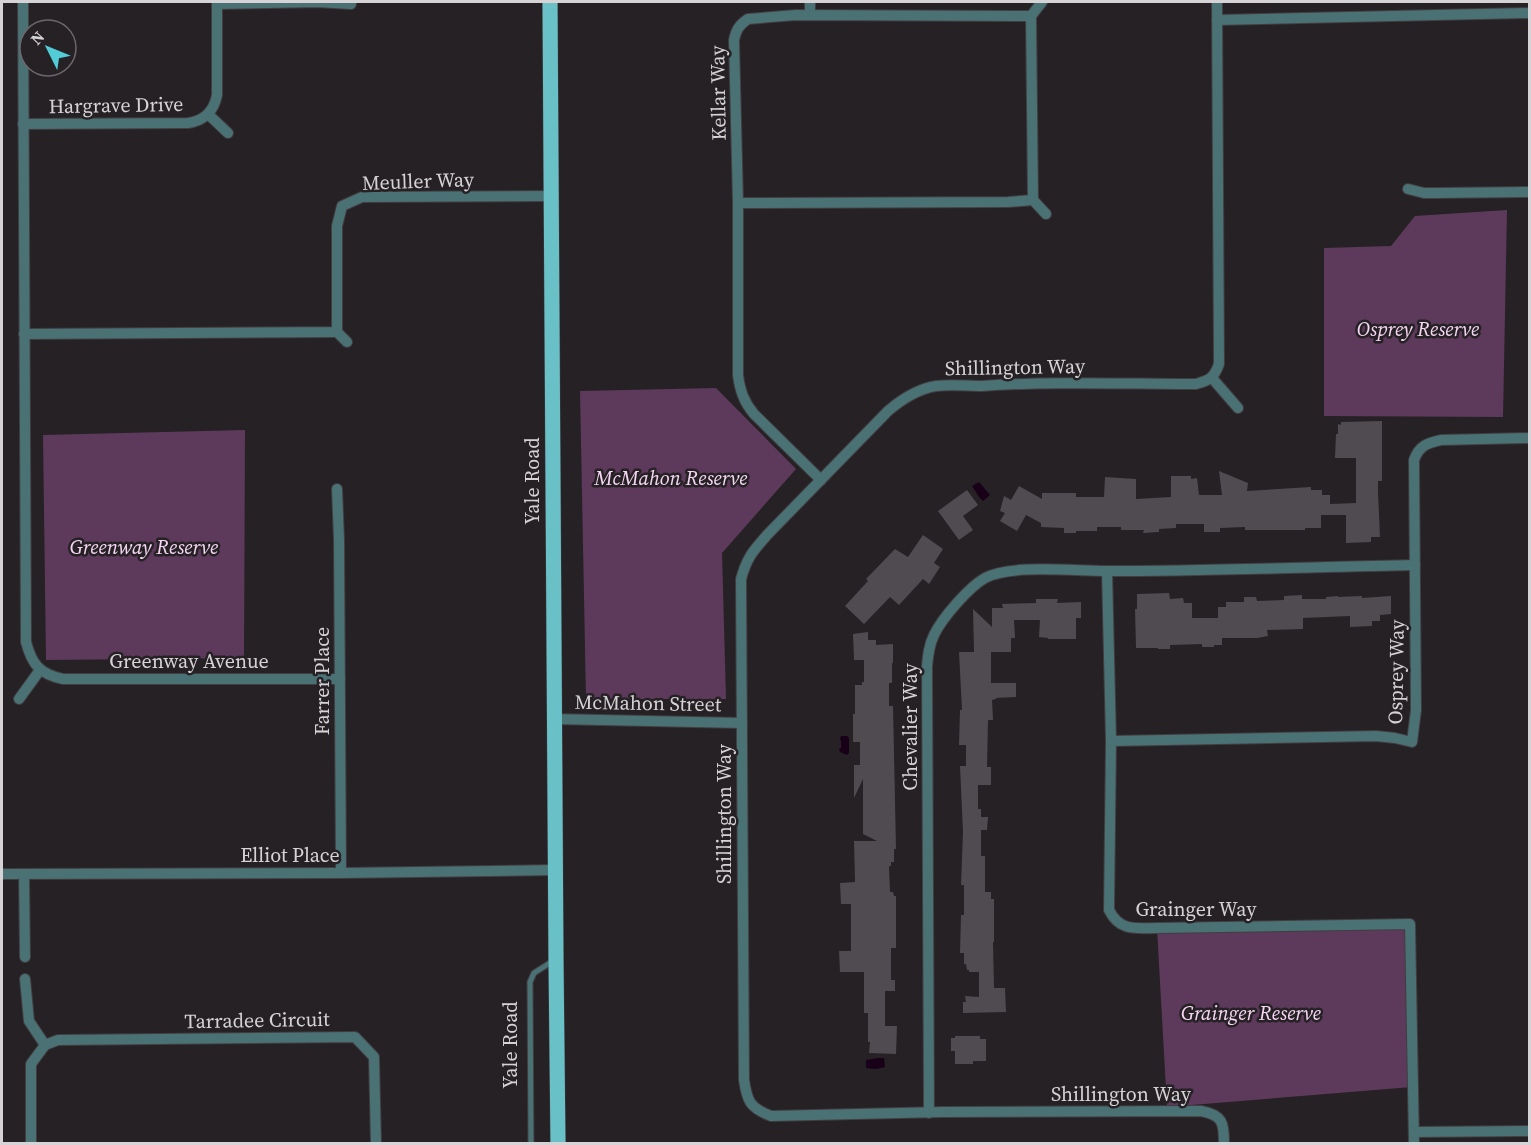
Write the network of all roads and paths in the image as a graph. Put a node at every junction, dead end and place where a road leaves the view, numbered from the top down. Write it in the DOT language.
graph roads {
  1 [pos="22,2"];
  2 [pos="550,2"];
  3 [pos="810,2"];
  4 [pos="1042,2"];
  5 [pos="1217,2"];
  6 [pos="217,3"];
  7 [pos="351,4"];
  8 [pos="1530,13"];
  9 [pos="810,15"];
  10 [pos="1031,16"];
  11 [pos="1217,20"];
  12 [pos="208,114"];
  13 [pos="23,124"];
  14 [pos="228,133"];
  15 [pos="1408,189"];
  16 [pos="1530,192"];
  17 [pos="551,196"];
  18 [pos="1033,200"];
  19 [pos="738,203"];
  20 [pos="1046,214"];
  21 [pos="337,332"];
  22 [pos="24,334"];
  23 [pos="347,342"];
  24 [pos="1212,378"];
  25 [pos="1238,408"];
  26 [pos="1530,438"];
  27 [pos="821,480"];
  28 [pos="337,489"];
  29 [pos="1415,565"];
  30 [pos="1107,571"];
  31 [pos="40,670"];
  32 [pos="340,679"];
  33 [pos="19,699"];
  34 [pos="554,719"];
  35 [pos="742,723"];
  36 [pos="1111,741"];
  37 [pos="555,870"];
  38 [pos="341,873"];
  39 [pos="2,874"];
  40 [pos="24,874"];
  41 [pos="25,957"];
  42 [pos="556,960"];
  43 [pos="25,980"];
  44 [pos="45,1045"];
  45 [pos="929,1113"];
  46 [pos="1530,1131"];
  47 [pos="1414,1138"];
  48 [pos="31,1143"];
  49 [pos="376,1143"];
  50 [pos="531,1143"];
  51 [pos="558,1143"];
  52 [pos="1224,1143"];
  1 -- 13 [label="street"];
  2 -- 17 [label="main road, Yale Road"];
  3 -- 9 [label="street"];
  4 -- 10 [label="street"];
  5 -- 11 [label="street"];
  6 -- 7 [label="street"];
  6 -- 12 [label="street, Hargrave Drive"];
  8 -- 11 [label="street"];
  9 -- 10 [label="street, Kellar Way"];
  9 -- 19 [label="street, Kellar Way"];
  10 -- 18 [label="street"];
  11 -- 24 [label="street"];
  12 -- 13 [label="street, Hargrave Drive"];
  12 -- 14 [label="street, Hargrave Drive"];
  13 -- 22 [label="street"];
  15 -- 16 [label="street"];
  17 -- 21 [label="street, Meuller Way"];
  17 -- 34 [label="main road, Yale Road"];
  18 -- 19 [label="street"];
  18 -- 20 [label="street"];
  19 -- 27 [label="street, Kellar Way"];
  21 -- 22 [label="street"];
  21 -- 23 [label="street"];
  22 -- 31 [label="street"];
  24 -- 25 [label="street"];
  24 -- 27 [label="street, Shillington Way"];
  26 -- 29 [label="street, Osprey Way"];
  27 -- 35 [label="street, Shillington Way"];
  28 -- 32 [label="street, Farrer Place"];
  29 -- 30 [label="street, Chevalier Way"];
  29 -- 36 [label="street, Osprey Way"];
  30 -- 36 [label="street, Grainger Way"];
  30 -- 45 [label="street, Chevalier Way"];
  31 -- 32 [label="street, Greenway Avenue"];
  31 -- 33 [label="street"];
  32 -- 38 [label="street, Farrer Place"];
  34 -- 35 [label="street, McMahon Street"];
  34 -- 37 [label="main road, Yale Road"];
  35 -- 45 [label="street, Shillington Way"];
  36 -- 47 [label="street, Grainger Way"];
  37 -- 38 [label="street, Elliot Place"];
  37 -- 42 [label="main road, Yale Road"];
  38 -- 40 [label="street, Elliot Place"];
  39 -- 40 [label="street, Elliot Place"];
  40 -- 41 [label="street"];
  42 -- 50 [label="lane, Yale Road"];
  42 -- 51 [label="main road, Yale Road"];
  43 -- 44 [label="street"];
  44 -- 48 [label="street"];
  44 -- 49 [label="street, Tarradee Circuit"];
  45 -- 52 [label="street, Shillington Way"];
  46 -- 47 [label="street"];
}
